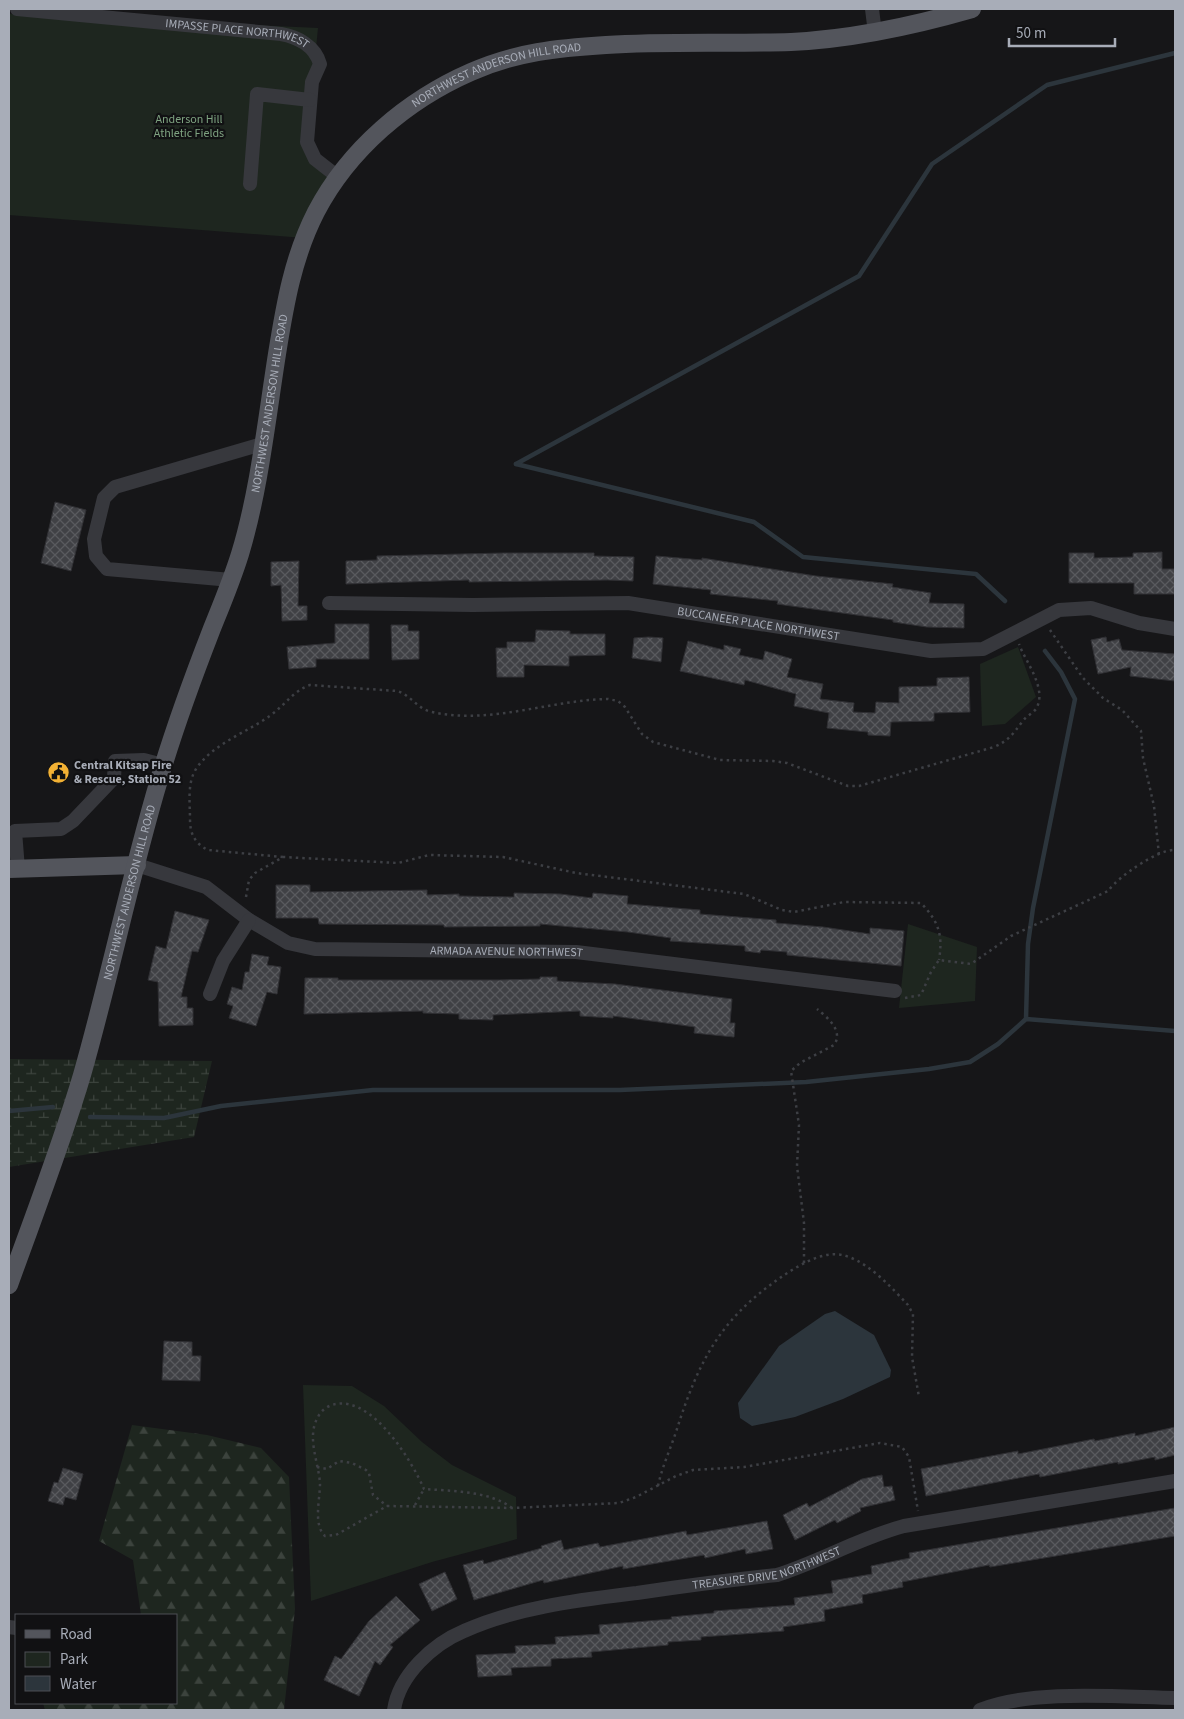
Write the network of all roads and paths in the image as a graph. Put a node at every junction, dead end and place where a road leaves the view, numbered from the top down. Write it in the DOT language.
graph roads {
  1 [pos="18,9"];
  2 [pos="872,9"];
  3 [pos="972,9"];
  4 [pos="875,33"];
  5 [pos="310,100"];
  6 [pos="338,178"];
  7 [pos="250,184"];
  8 [pos="262,444"];
  9 [pos="231,580"];
  10 [pos="329,603"];
  11 [pos="1043,618"];
  12 [pos="1175,629"];
  13 [pos="1014,632"];
  14 [pos="164,765"];
  15 [pos="1175,850"];
  16 [pos="1159,855"];
  17 [pos="283,857"];
  18 [pos="137,865"];
  19 [pos="13,869"];
  20 [pos="246,897"];
  21 [pos="249,920"];
  22 [pos="939,960"];
  23 [pos="895,991"];
  24 [pos="210,994"];
  25 [pos="817,1009"];
  26 [pos="804,1263"];
  27 [pos="9,1285"];
  28 [pos="919,1397"];
  29 [pos="317,1467"];
  30 [pos="1175,1481"];
  31 [pos="658,1486"];
  32 [pos="424,1490"];
  33 [pos="415,1505"];
  34 [pos="388,1506"];
  35 [pos="512,1508"];
  36 [pos="919,1523"];
  37 [pos="1175,1698"];
  38 [pos="394,1710"];
  39 [pos="980,1710"];
  1 -- 5 [label="street, IMPASSE PLACE NORTHWEST"];
  2 -- 4 [label="street"];
  3 -- 4 [label="main road, NORTHWEST ANDERSON HILL ROAD"];
  4 -- 6 [label="main road, NORTHWEST ANDERSON HILL ROAD"];
  5 -- 6 [label="street, IMPASSE PLACE NORTHWEST"];
  5 -- 7 [label="street"];
  6 -- 8 [label="main road, NORTHWEST ANDERSON HILL ROAD"];
  8 -- 9 [label="main road, NORTHWEST ANDERSON HILL ROAD"];
  8 -- 9 [label="street"];
  9 -- 14 [label="main road, NORTHWEST ANDERSON HILL ROAD"];
  10 -- 13 [label="street, BUCCANEER PLACE NORTHWEST"];
  11 -- 12 [label="street, BUCCANEER PLACE NORTHWEST"];
  11 -- 13 [label="street, BUCCANEER PLACE NORTHWEST"];
  11 -- 16 [label="path"];
  13 -- 17 [label="path"];
  14 -- 18 [label="main road, NORTHWEST ANDERSON HILL ROAD"];
  14 -- 19 [label="street"];
  15 -- 16 [label="path"];
  16 -- 22 [label="path"];
  17 -- 20 [label="path"];
  17 -- 22 [label="path"];
  18 -- 19 [label="main road"];
  18 -- 21 [label="street, ARMADA AVENUE NORTHWEST"];
  18 -- 27 [label="main road, NORTHWEST ANDERSON HILL ROAD"];
  21 -- 23 [label="street, ARMADA AVENUE NORTHWEST"];
  21 -- 24 [label="street"];
  22 -- 23 [label="path"];
  25 -- 26 [label="path"];
  26 -- 28 [label="path"];
  26 -- 31 [label="path"];
  29 -- 32 [label="path"];
  29 -- 34 [label="path"];
  29 -- 34 [label="path"];
  30 -- 36 [label="street, TREASURE DRIVE NORTHWEST"];
  31 -- 35 [label="path"];
  31 -- 36 [label="path"];
  32 -- 33 [label="path"];
  32 -- 35 [label="path"];
  33 -- 34 [label="path"];
  33 -- 35 [label="path"];
  36 -- 38 [label="street, TREASURE DRIVE NORTHWEST"];
  37 -- 39 [label="street"];
}
